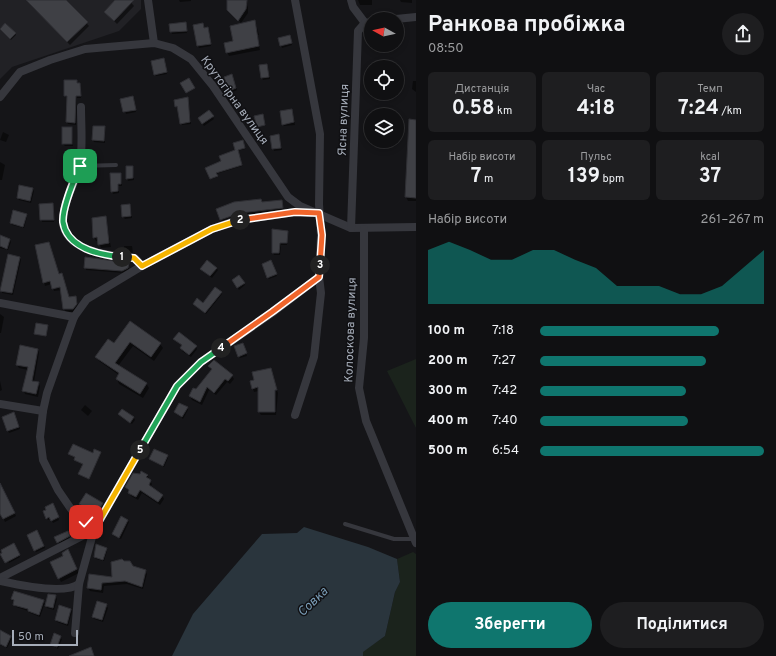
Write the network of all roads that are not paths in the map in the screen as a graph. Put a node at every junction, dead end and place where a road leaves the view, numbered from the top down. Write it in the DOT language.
graph roads {
  1 [pos="148,0"];
  2 [pos="295,0"];
  3 [pos="351,0"];
  4 [pos="416,17"];
  5 [pos="364,18"];
  6 [pos="404,18"];
  7 [pos="364,26"];
  8 [pos="154,43"];
  9 [pos="0,97"];
  10 [pos="81,107"];
  11 [pos="116,165"];
  12 [pos="80,166"];
  13 [pos="319,213"];
  14 [pos="416,227"];
  15 [pos="351,228"];
  16 [pos="364,229"];
  17 [pos="142,266"];
  18 [pos="319,277"];
  19 [pos="0,303"];
  20 [pos="74,317"];
  21 [pos="0,404"];
  22 [pos="42,411"];
  23 [pos="295,414"];
  24 [pos="345,524"];
  25 [pos="94,530"];
  26 [pos="415,541"];
  27 [pos="0,579"];
  28 [pos="79,584"];
  29 [pos="75,633"];
  1 -- 8 [label="street"];
  2 -- 13 [label="street"];
  3 -- 5 [label="street"];
  4 -- 6 [label="street"];
  7 -- 15 [label="street, Ясна вулиця"];
  8 -- 9 [label="street, Крутогірна вулиця"];
  8 -- 13 [label="street, Крутогірна вулиця"];
  10 -- 12 [label="street"];
  11 -- 12 [label="lane"];
  12 -- 17 [label="street"];
  13 -- 15 [label="street, Крутогірна вулиця"];
  13 -- 17 [label="street"];
  13 -- 18 [label="street"];
  14 -- 16 [label="street, Крутогірна вулиця"];
  15 -- 16 [label="street, Крутогірна вулиця"];
  16 -- 26 [label="street, Колоскова вулиця"];
  17 -- 20 [label="street"];
  18 -- 23 [label="street"];
  18 -- 25 [label="street"];
  19 -- 20 [label="street"];
  20 -- 22 [label="street"];
  21 -- 22 [label="street"];
  22 -- 25 [label="street"];
  24 -- 26 [label="lane"];
  25 -- 27 [label="street"];
  25 -- 28 [label="street"];
  27 -- 28 [label="street"];
  28 -- 29 [label="street"];
}
